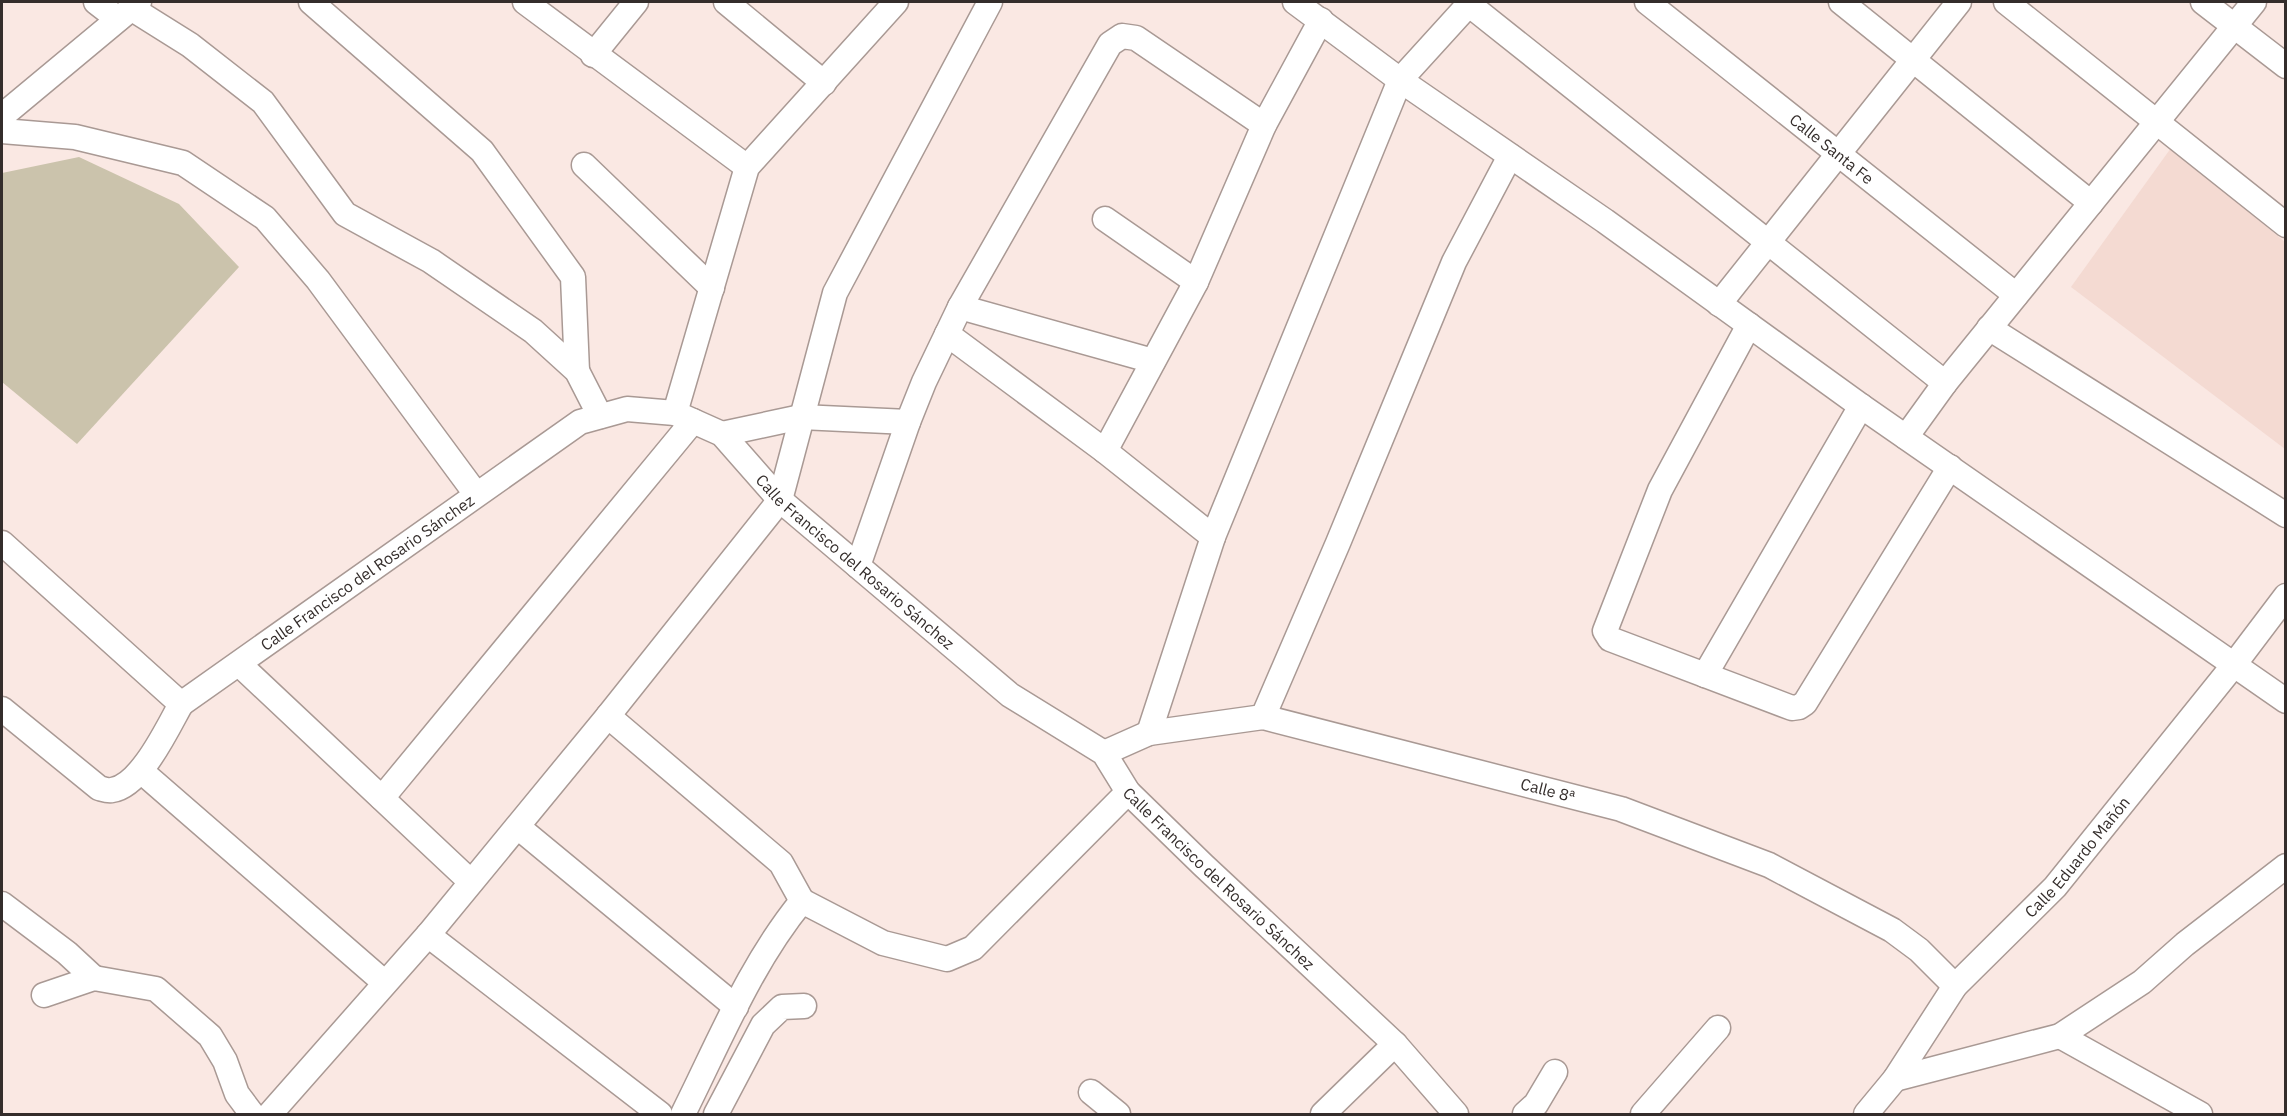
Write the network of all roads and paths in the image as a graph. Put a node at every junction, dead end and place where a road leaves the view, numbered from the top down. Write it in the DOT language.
graph roads {
  1 [pos="96,2"];
  2 [pos="311,2"];
  3 [pos="525,2"];
  4 [pos="636,2"];
  5 [pos="726,2"];
  6 [pos="896,2"];
  7 [pos="990,2"];
  8 [pos="1295,2"];
  9 [pos="1468,2"];
  10 [pos="1647,2"];
  11 [pos="1841,2"];
  12 [pos="1959,2"];
  13 [pos="2006,2"];
  14 [pos="2203,2"];
  15 [pos="2254,2"];
  16 [pos="129,10"];
  17 [pos="1321,20"];
  18 [pos="2235,26"];
  19 [pos="593,55"];
  20 [pos="1913,60"];
  21 [pos="2286,66"];
  22 [pos="1400,80"];
  23 [pos="824,83"];
  24 [pos="2,116"];
  25 [pos="2157,122"];
  26 [pos="1264,125"];
  27 [pos="2,131"];
  28 [pos="1838,154"];
  29 [pos="1510,156"];
  30 [pos="585,165"];
  31 [pos="747,167"];
  32 [pos="2091,203"];
  33 [pos="1105,219"];
  34 [pos="2286,225"];
  35 [pos="1768,242"];
  36 [pos="1196,282"];
  37 [pos="711,288"];
  38 [pos="2016,295"];
  39 [pos="1719,304"];
  40 [pos="960,307"];
  41 [pos="1749,325"];
  42 [pos="1989,328"];
  43 [pos="947,334"];
  44 [pos="1153,361"];
  45 [pos="577,371"];
  46 [pos="1945,383"];
  47 [pos="1861,406"];
  48 [pos="600,416"];
  49 [pos="684,417"];
  50 [pos="801,417"];
  51 [pos="908,422"];
  52 [pos="722,434"];
  53 [pos="1906,437"];
  54 [pos="1105,451"];
  55 [pos="1950,467"];
  56 [pos="476,494"];
  57 [pos="780,500"];
  58 [pos="2286,515"];
  59 [pos="1213,537"];
  60 [pos="2,543"];
  61 [pos="858,566"];
  62 [pos="2286,596"];
  63 [pos="239,664"];
  64 [pos="2233,666"];
  65 [pos="1705,675"];
  66 [pos="2286,701"];
  67 [pos="181,704"];
  68 [pos="2,709"];
  69 [pos="608,716"];
  70 [pos="1263,717"];
  71 [pos="1149,733"];
  72 [pos="1104,753"];
  73 [pos="141,771"];
  74 [pos="1128,792"];
  75 [pos="382,798"];
  76 [pos="518,827"];
  77 [pos="2280,879"];
  78 [pos="471,882"];
  79 [pos="802,901"];
  80 [pos="2,904"];
  81 [pos="428,935"];
  82 [pos="94,978"];
  83 [pos="385,983"];
  84 [pos="1955,986"];
  85 [pos="44,995"];
  86 [pos="804,1006"];
  87 [pos="736,1007"];
  88 [pos="1718,1028"];
  89 [pos="2060,1036"];
  90 [pos="1395,1044"];
  91 [pos="1555,1072"];
  92 [pos="1895,1079"];
  93 [pos="1091,1092"];
  94 [pos="252,1114"];
  95 [pos="270,1114"];
  96 [pos="660,1114"];
  97 [pos="683,1114"];
  98 [pos="716,1114"];
  99 [pos="1118,1114"];
  100 [pos="1323,1114"];
  101 [pos="1456,1114"];
  102 [pos="1525,1114"];
  103 [pos="1643,1114"];
  104 [pos="1866,1114"];
  105 [pos="2200,1114"];
  1 -- 16 [label="street"];
  2 -- 45 [label="street"];
  3 -- 19 [label="street"];
  4 -- 19 [label="street"];
  5 -- 23 [label="street"];
  6 -- 23 [label="street"];
  7 -- 50 [label="street"];
  8 -- 17 [label="street"];
  9 -- 22 [label="street"];
  9 -- 35 [label="street"];
  10 -- 28 [label="street, Calle Santa Fe"];
  11 -- 20 [label="street"];
  12 -- 20 [label="street"];
  13 -- 25 [label="street"];
  14 -- 18 [label="street"];
  15 -- 18 [label="street"];
  16 -- 24 [label="street"];
  16 -- 45 [label="street"];
  17 -- 22 [label="street"];
  17 -- 26 [label="street"];
  18 -- 21 [label="street"];
  18 -- 25 [label="street"];
  19 -- 31 [label="street"];
  20 -- 28 [label="street"];
  20 -- 32 [label="street"];
  22 -- 29 [label="street"];
  22 -- 59 [label="street"];
  23 -- 31 [label="street"];
  25 -- 32 [label="street"];
  25 -- 34 [label="street"];
  26 -- 36 [label="street"];
  26 -- 40 [label="street"];
  27 -- 56 [label="street"];
  28 -- 35 [label="street"];
  28 -- 38 [label="street, Calle Santa Fe"];
  29 -- 39 [label="street"];
  29 -- 70 [label="street"];
  30 -- 37 [label="street"];
  31 -- 37 [label="street"];
  32 -- 38 [label="street"];
  33 -- 36 [label="street"];
  35 -- 39 [label="street"];
  35 -- 46 [label="street"];
  36 -- 44 [label="street"];
  37 -- 49 [label="street"];
  38 -- 42 [label="street"];
  39 -- 41 [label="street"];
  40 -- 43 [label="street"];
  40 -- 44 [label="street"];
  41 -- 47 [label="street"];
  41 -- 65 [label="street"];
  42 -- 46 [label="street"];
  42 -- 58 [label="street"];
  43 -- 51 [label="street"];
  43 -- 54 [label="street"];
  44 -- 54 [label="street"];
  45 -- 48 [label="street"];
  46 -- 53 [label="street"];
  47 -- 53 [label="street"];
  47 -- 65 [label="street"];
  48 -- 49 [label="street, Calle Francisco del Rosario Sánchez"];
  48 -- 56 [label="street, Calle Francisco del Rosario Sánchez"];
  49 -- 52 [label="street, Calle Francisco del Rosario Sánchez"];
  49 -- 75 [label="street"];
  50 -- 51 [label="street"];
  50 -- 52 [label="street"];
  50 -- 57 [label="street"];
  51 -- 61 [label="street"];
  52 -- 57 [label="street, Calle Francisco del Rosario Sánchez"];
  53 -- 55 [label="street"];
  54 -- 59 [label="street"];
  55 -- 64 [label="street"];
  55 -- 65 [label="street"];
  56 -- 63 [label="street, Calle Francisco del Rosario Sánchez"];
  57 -- 61 [label="street, Calle Francisco del Rosario Sánchez"];
  57 -- 69 [label="street"];
  59 -- 71 [label="street"];
  60 -- 67 [label="street"];
  61 -- 72 [label="street, Calle Francisco del Rosario Sánchez"];
  62 -- 64 [label="street, Calle Eduardo Mañón"];
  63 -- 67 [label="street, Calle Francisco del Rosario Sánchez"];
  63 -- 75 [label="street"];
  64 -- 66 [label="street"];
  64 -- 84 [label="street, Calle Eduardo Mañón"];
  67 -- 73 [label="street"];
  68 -- 73 [label="street"];
  69 -- 76 [label="street"];
  69 -- 79 [label="street"];
  70 -- 71 [label="street, Calle 8ª"];
  70 -- 84 [label="street, Calle 8ª"];
  71 -- 72 [label="street, Calle 8ª"];
  72 -- 74 [label="street, Calle Francisco del Rosario Sánchez"];
  73 -- 83 [label="street"];
  74 -- 79 [label="street"];
  74 -- 90 [label="street, Calle Francisco del Rosario Sánchez"];
  75 -- 78 [label="street"];
  76 -- 78 [label="street"];
  76 -- 87 [label="street"];
  77 -- 89 [label="street"];
  78 -- 81 [label="street"];
  79 -- 87 [label="street"];
  80 -- 82 [label="street"];
  81 -- 83 [label="street"];
  81 -- 96 [label="street"];
  82 -- 85 [label="street"];
  82 -- 94 [label="street"];
  83 -- 95 [label="street"];
  84 -- 92 [label="street, Calle Eduardo Mañón"];
  86 -- 98 [label="street"];
  87 -- 97 [label="street"];
  88 -- 103 [label="street"];
  89 -- 92 [label="street"];
  89 -- 105 [label="street"];
  90 -- 100 [label="street"];
  90 -- 101 [label="street, Calle Francisco del Rosario Sánchez"];
  91 -- 102 [label="street"];
  92 -- 104 [label="street, Calle Eduardo Mañón"];
  93 -- 99 [label="street"];
}
